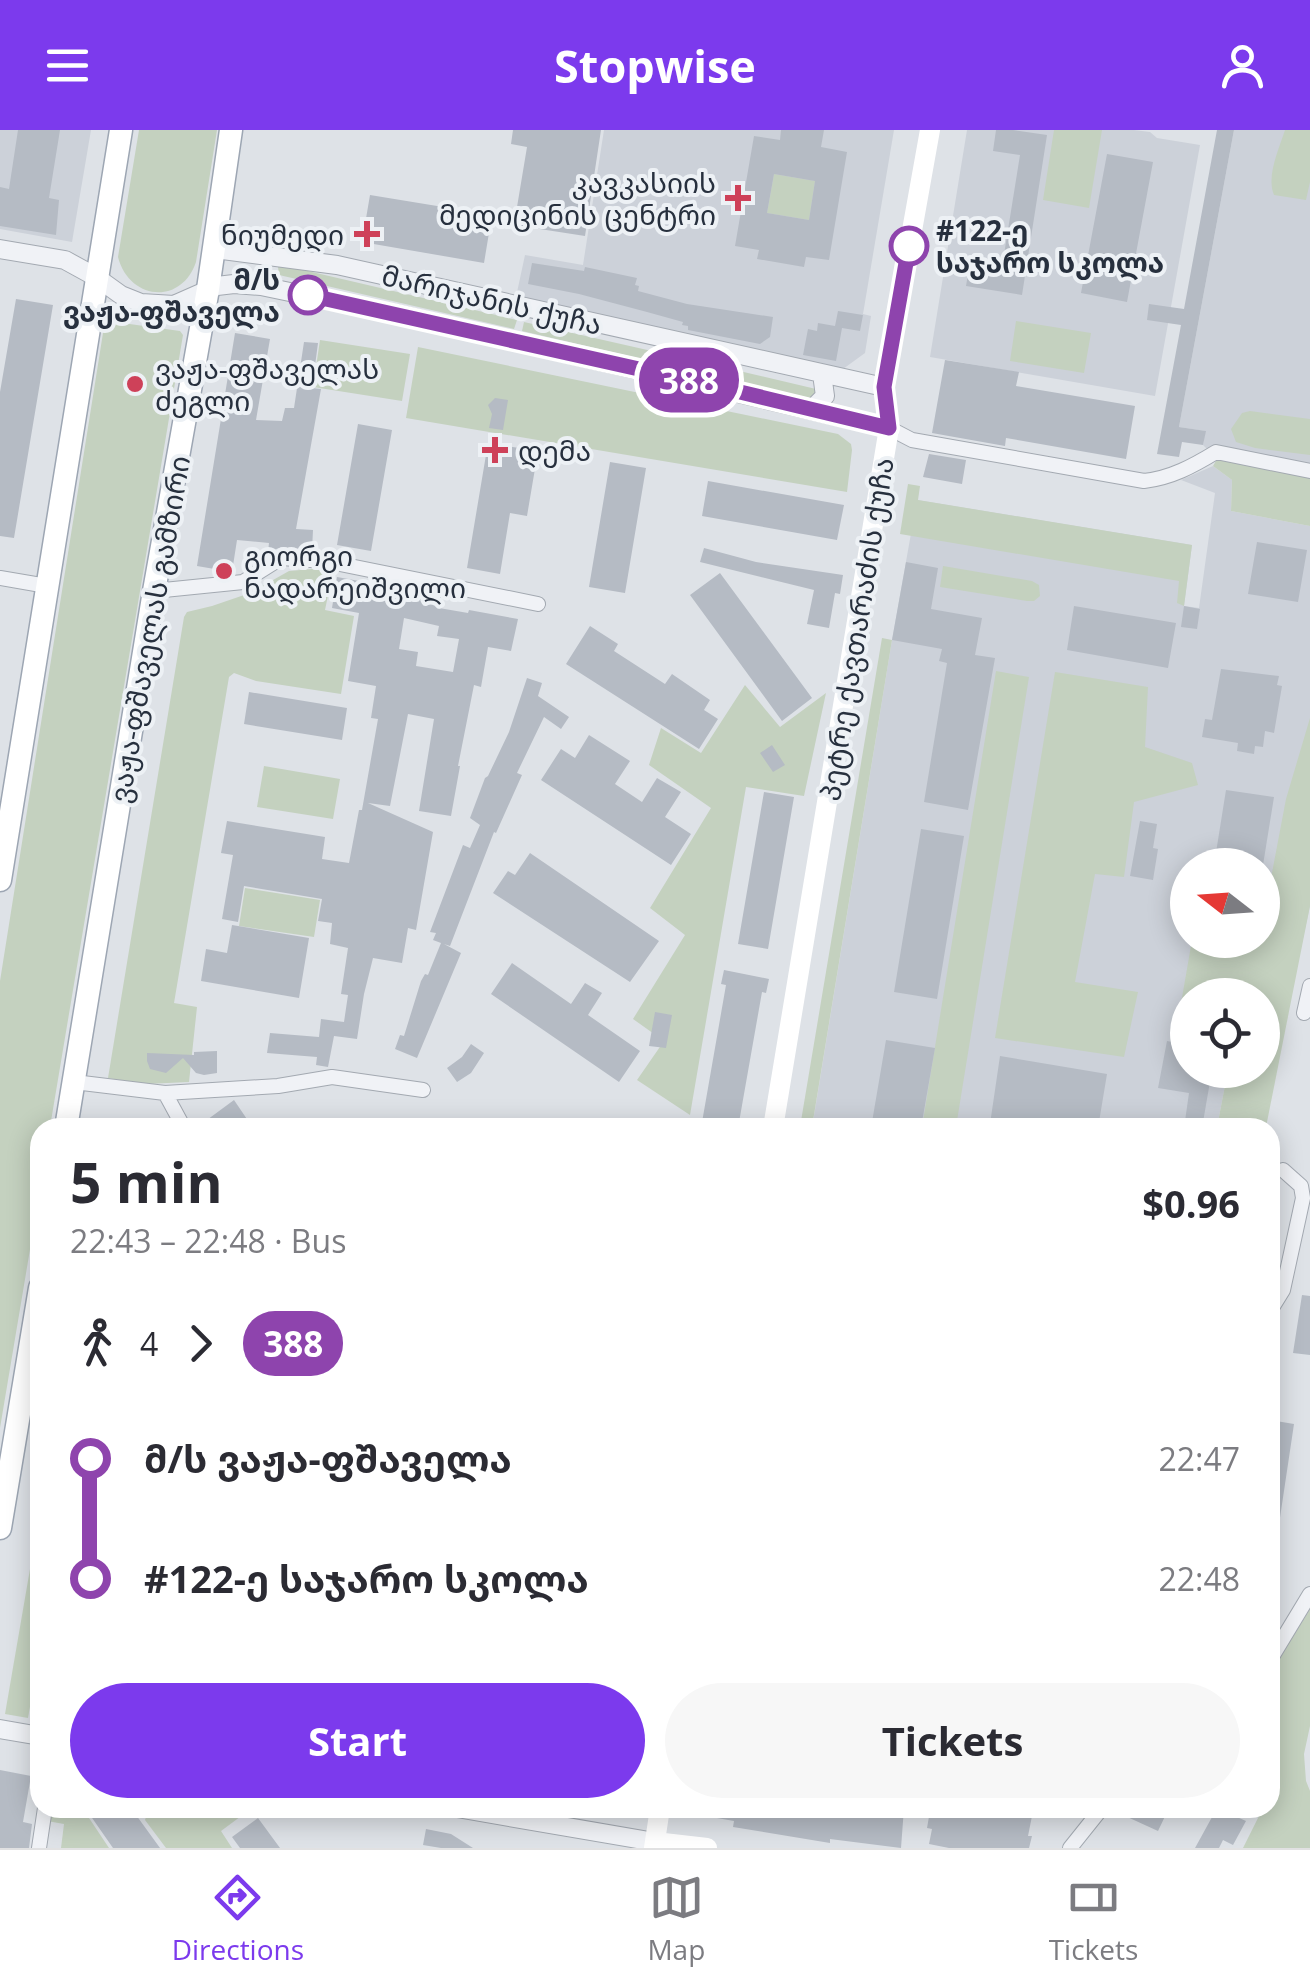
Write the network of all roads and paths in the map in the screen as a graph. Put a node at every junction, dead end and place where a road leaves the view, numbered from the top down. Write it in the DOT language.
graph roads {
  1 [pos="121,130"];
  2 [pos="231,130"];
  3 [pos="930,130"];
  4 [pos="214,249"];
  5 [pos="0,250"];
  6 [pos="265,254"];
  7 [pos="96,277"];
  8 [pos="261,286"];
  9 [pos="208,289"];
  10 [pos="822,374"];
  11 [pos="884,387"];
  12 [pos="812,409"];
  13 [pos="889,428"];
  14 [pos="1310,471"];
  15 [pos="0,578"];
  16 [pos="47,586"];
  17 [pos="154,590"];
  18 [pos="538,604"];
  19 [pos="0,880"];
  20 [pos="1310,986"];
  21 [pos="1304,1013"];
  22 [pos="74,1082"];
  23 [pos="423,1090"];
  24 [pos="165,1093"];
  25 [pos="68,1118"];
  26 [pos="179,1118"];
  27 [pos="775,1118"];
  28 [pos="1283,1170"];
  29 [pos="1280,1293"];
  30 [pos="30,1392"];
  31 [pos="0,1528"];
  32 [pos="1310,1594"];
  33 [pos="1280,1644"];
  34 [pos="0,1729"];
  35 [pos="30,1734"];
  36 [pos="44,1818"];
  37 [pos="510,1818"];
  38 [pos="658,1818"];
  39 [pos="1094,1818"];
  40 [pos="654,1845"];
  41 [pos="39,1848"];
  42 [pos="707,1848"];
  43 [pos="1070,1848"];
  1 -- 7 [label="main road"];
  2 -- 4 [label="main road, ვაჟა-ფშაველას გამზირი"];
  3 -- 11 [label="main road, პეტრე ქავთარაძის ქუჩა"];
  4 -- 6 [label="street, მარიჯანის ქუჩა"];
  4 -- 9 [label="main road, ვაჟა-ფშაველას გამზირი"];
  5 -- 7 [label="street, მარიჯანის ქუჩა"];
  6 -- 8 [label="street"];
  6 -- 10 [label="street, მარიჯანის ქუჩა"];
  7 -- 9 [label="street, მარიჯანის ქუჩა"];
  7 -- 16 [label="main road"];
  8 -- 9 [label="street, მარიჯანის ქუჩა"];
  8 -- 12 [label="street, მარიჯანის ქუჩა"];
  9 -- 17 [label="main road, ვაჟა-ფშაველას გამზირი"];
  10 -- 11 [label="street, მარიჯანის ქუჩა"];
  10 -- 12 [label="street"];
  11 -- 13 [label="main road, პეტრე ქავთარაძის ქუჩა"];
  12 -- 13 [label="street, მარიჯანის ქუჩა"];
  13 -- 14 [label="street"];
  13 -- 27 [label="main road, პეტრე ქავთარაძის ქუჩა"];
  15 -- 16 [label="street"];
  16 -- 19 [label="main road"];
  17 -- 18 [label="street"];
  17 -- 22 [label="main road, ვაჟა-ფშაველას გამზირი"];
  20 -- 21 [label="street"];
  22 -- 24 [label="street"];
  22 -- 25 [label="main road, ვაჟა-ფშაველას გამზირი"];
  23 -- 24 [label="street"];
  24 -- 26 [label="street"];
  28 -- 29 [label="street"];
  30 -- 31 [label="main road"];
  32 -- 33 [label="street"];
  34 -- 35 [label="street"];
  36 -- 41 [label="street"];
  37 -- 40 [label="street"];
  38 -- 40 [label="main road"];
  39 -- 43 [label="street"];
  40 -- 42 [label="main road"];
}
